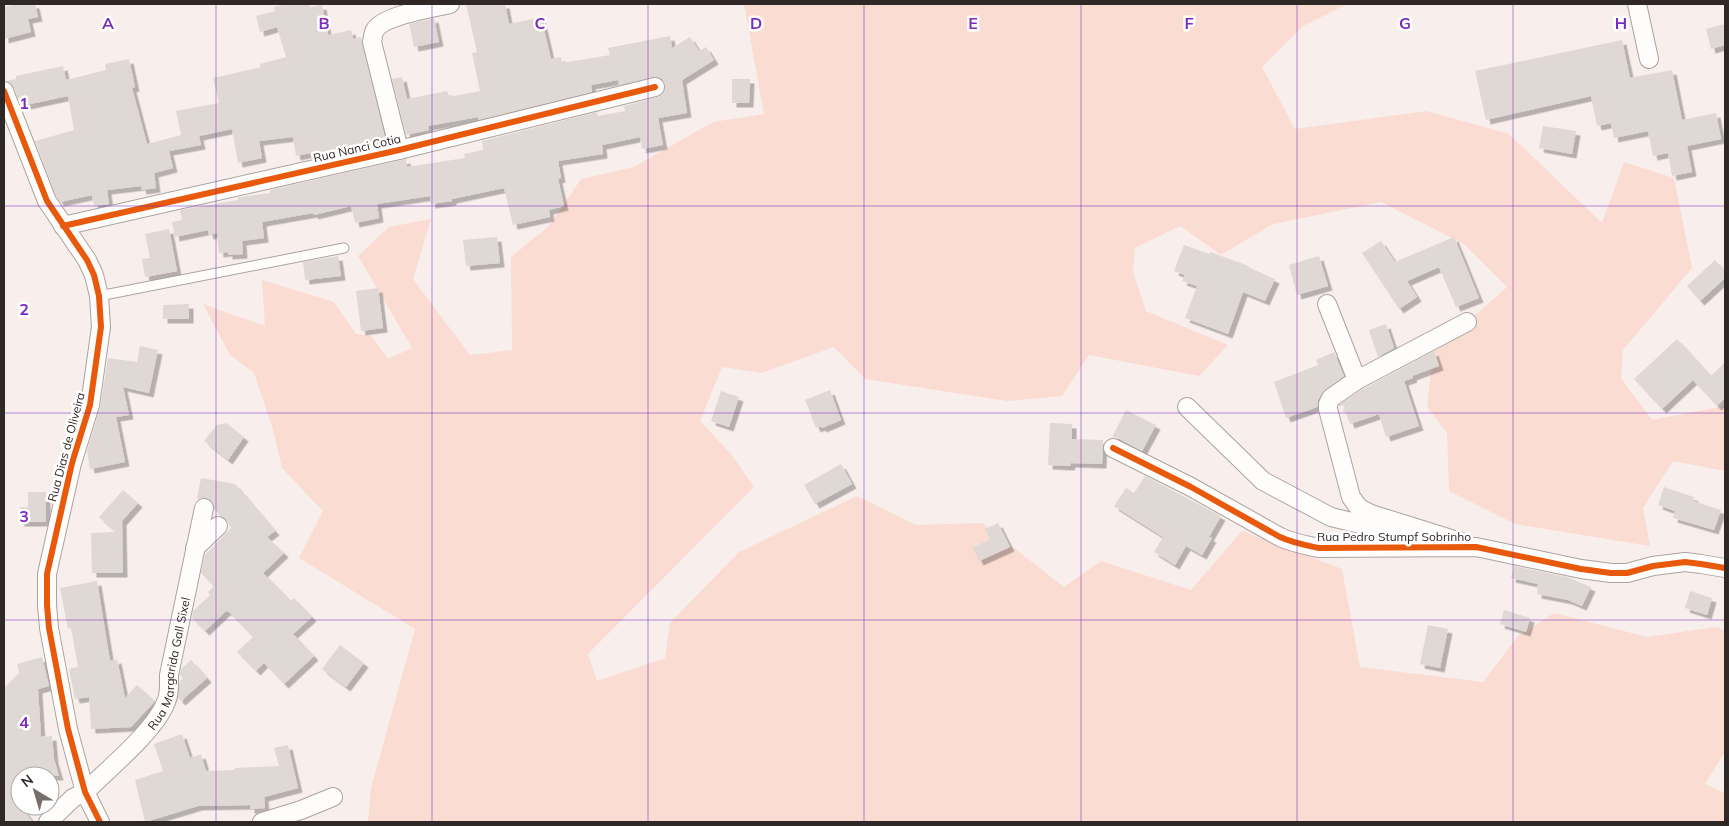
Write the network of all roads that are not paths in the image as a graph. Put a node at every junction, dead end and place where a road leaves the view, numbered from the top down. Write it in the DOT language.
graph roads {
  1 [pos="450,4"];
  2 [pos="1637,4"];
  3 [pos="1649,59"];
  4 [pos="655,87"];
  5 [pos="4,91"];
  6 [pos="399,150"];
  7 [pos="63,226"];
  8 [pos="344,248"];
  9 [pos="99,296"];
  10 [pos="1327,304"];
  11 [pos="1467,322"];
  12 [pos="1356,380"];
  13 [pos="1187,407"];
  14 [pos="1113,448"];
  15 [pos="204,508"];
  16 [pos="218,526"];
  17 [pos="1420,529"];
  18 [pos="1476,547"];
  19 [pos="195,548"];
  20 [pos="1725,568"];
  21 [pos="85,792"];
  22 [pos="334,797"];
  23 [pos="48,822"];
  24 [pos="100,822"];
  25 [pos="262,822"];
  1 -- 6 [label="street, Rua Nanci Cotia"];
  2 -- 3 [label="street"];
  4 -- 6 [label="street, Rua Nanci Cotia"];
  5 -- 7 [label="street, Rua Dias de Oliveira"];
  6 -- 7 [label="street, Rua Nanci Cotia"];
  7 -- 9 [label="street, Rua Dias de Oliveira"];
  8 -- 9 [label="lane"];
  9 -- 21 [label="street, Rua Dias de Oliveira"];
  10 -- 12 [label="street"];
  11 -- 12 [label="street"];
  12 -- 17 [label="street"];
  13 -- 17 [label="street"];
  14 -- 18 [label="street, Rua Pedro Stumpf Sobrinho"];
  15 -- 19 [label="street, Rua Margarida Gall Sixel"];
  16 -- 19 [label="street"];
  17 -- 18 [label="street"];
  18 -- 20 [label="street, Rua Pedro Stumpf Sobrinho"];
  19 -- 21 [label="street, Rua Margarida Gall Sixel"];
  21 -- 23 [label="street, Rua Margarida Gall Sixel"];
  21 -- 24 [label="street, Rua Dias de Oliveira"];
  22 -- 25 [label="street"];
}
